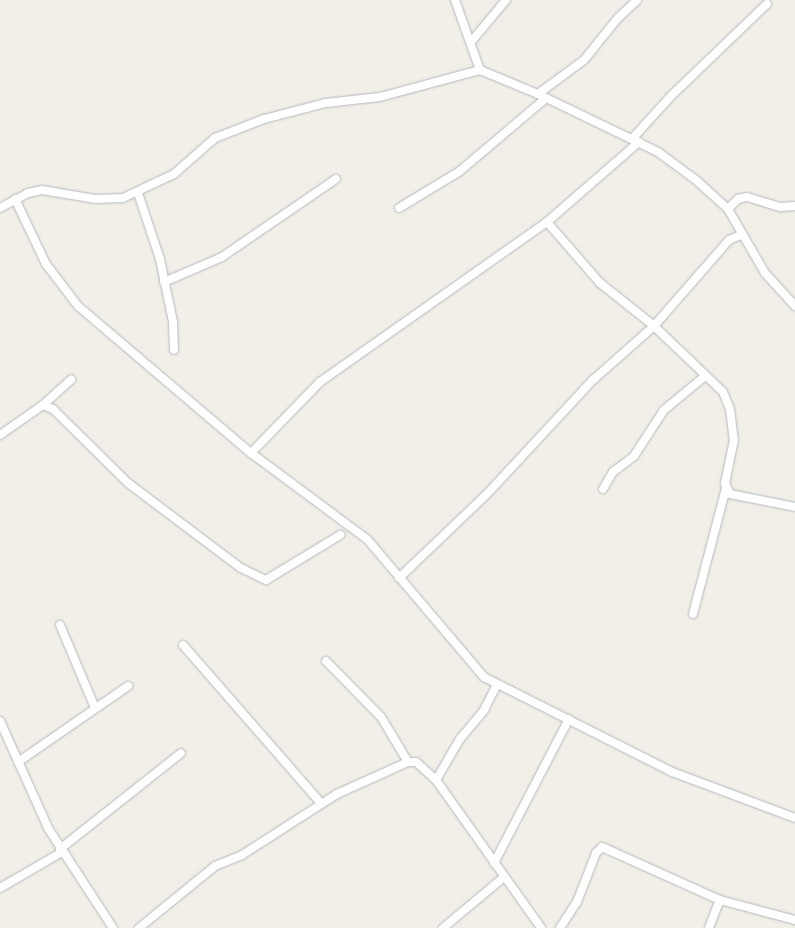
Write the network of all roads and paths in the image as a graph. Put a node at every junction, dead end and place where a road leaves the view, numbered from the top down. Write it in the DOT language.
graph roads {
  1 [pos="455,0"];
  2 [pos="506,0"];
  3 [pos="637,0"];
  4 [pos="767,4"];
  5 [pos="471,42"];
  6 [pos="480,70"];
  7 [pos="542,96"];
  8 [pos="635,141"];
  9 [pos="336,179"];
  10 [pos="138,193"];
  11 [pos="15,199"];
  12 [pos="795,206"];
  13 [pos="0,208"];
  14 [pos="399,208"];
  15 [pos="728,210"];
  16 [pos="546,222"];
  17 [pos="741,235"];
  18 [pos="164,282"];
  19 [pos="795,306"];
  20 [pos="654,326"];
  21 [pos="174,350"];
  22 [pos="704,377"];
  23 [pos="71,380"];
  24 [pos="42,405"];
  25 [pos="0,435"];
  26 [pos="252,453"];
  27 [pos="603,488"];
  28 [pos="726,488"];
  29 [pos="795,507"];
  30 [pos="340,536"];
  31 [pos="398,578"];
  32 [pos="693,614"];
  33 [pos="60,625"];
  34 [pos="183,646"];
  35 [pos="326,661"];
  36 [pos="497,685"];
  37 [pos="128,686"];
  38 [pos="95,708"];
  39 [pos="568,719"];
  40 [pos="0,721"];
  41 [pos="180,753"];
  42 [pos="18,762"];
  43 [pos="408,762"];
  44 [pos="436,780"];
  45 [pos="321,803"];
  46 [pos="795,818"];
  47 [pos="61,850"];
  48 [pos="494,863"];
  49 [pos="504,877"];
  50 [pos="0,888"];
  51 [pos="720,900"];
  52 [pos="795,920"];
  53 [pos="113,928"];
  54 [pos="139,928"];
  55 [pos="443,928"];
  56 [pos="541,928"];
  57 [pos="560,928"];
  58 [pos="709,928"];
  1 -- 5 [label="street"];
  2 -- 5 [label="street"];
  3 -- 7 [label="street"];
  4 -- 8 [label="street"];
  5 -- 6 [label="street"];
  6 -- 7 [label="street"];
  6 -- 10 [label="street"];
  7 -- 8 [label="street"];
  7 -- 14 [label="street"];
  8 -- 15 [label="street"];
  8 -- 16 [label="street"];
  9 -- 18 [label="street"];
  10 -- 11 [label="street"];
  10 -- 18 [label="street"];
  11 -- 13 [label="street"];
  11 -- 26 [label="street"];
  12 -- 15 [label="street"];
  15 -- 17 [label="street"];
  16 -- 20 [label="street"];
  16 -- 26 [label="street"];
  17 -- 19 [label="street"];
  17 -- 20 [label="street"];
  18 -- 21 [label="street"];
  20 -- 22 [label="street"];
  20 -- 31 [label="street"];
  22 -- 27 [label="street"];
  22 -- 28 [label="street"];
  23 -- 24 [label="street"];
  24 -- 25 [label="street"];
  24 -- 30 [label="street"];
  26 -- 31 [label="street"];
  28 -- 29 [label="street"];
  28 -- 32 [label="street"];
  31 -- 36 [label="street"];
  33 -- 38 [label="street"];
  34 -- 45 [label="street"];
  35 -- 43 [label="street"];
  36 -- 39 [label="street"];
  36 -- 44 [label="street"];
  37 -- 38 [label="street"];
  38 -- 42 [label="street"];
  39 -- 46 [label="street"];
  39 -- 48 [label="street"];
  40 -- 42 [label="street"];
  41 -- 47 [label="street"];
  42 -- 47 [label="street"];
  43 -- 44 [label="street"];
  43 -- 45 [label="street"];
  44 -- 48 [label="street"];
  45 -- 54 [label="street"];
  47 -- 50 [label="street"];
  47 -- 53 [label="street"];
  48 -- 49 [label="street"];
  49 -- 55 [label="street"];
  49 -- 56 [label="street"];
  51 -- 52 [label="street"];
  51 -- 57 [label="street"];
  51 -- 58 [label="street"];
}
